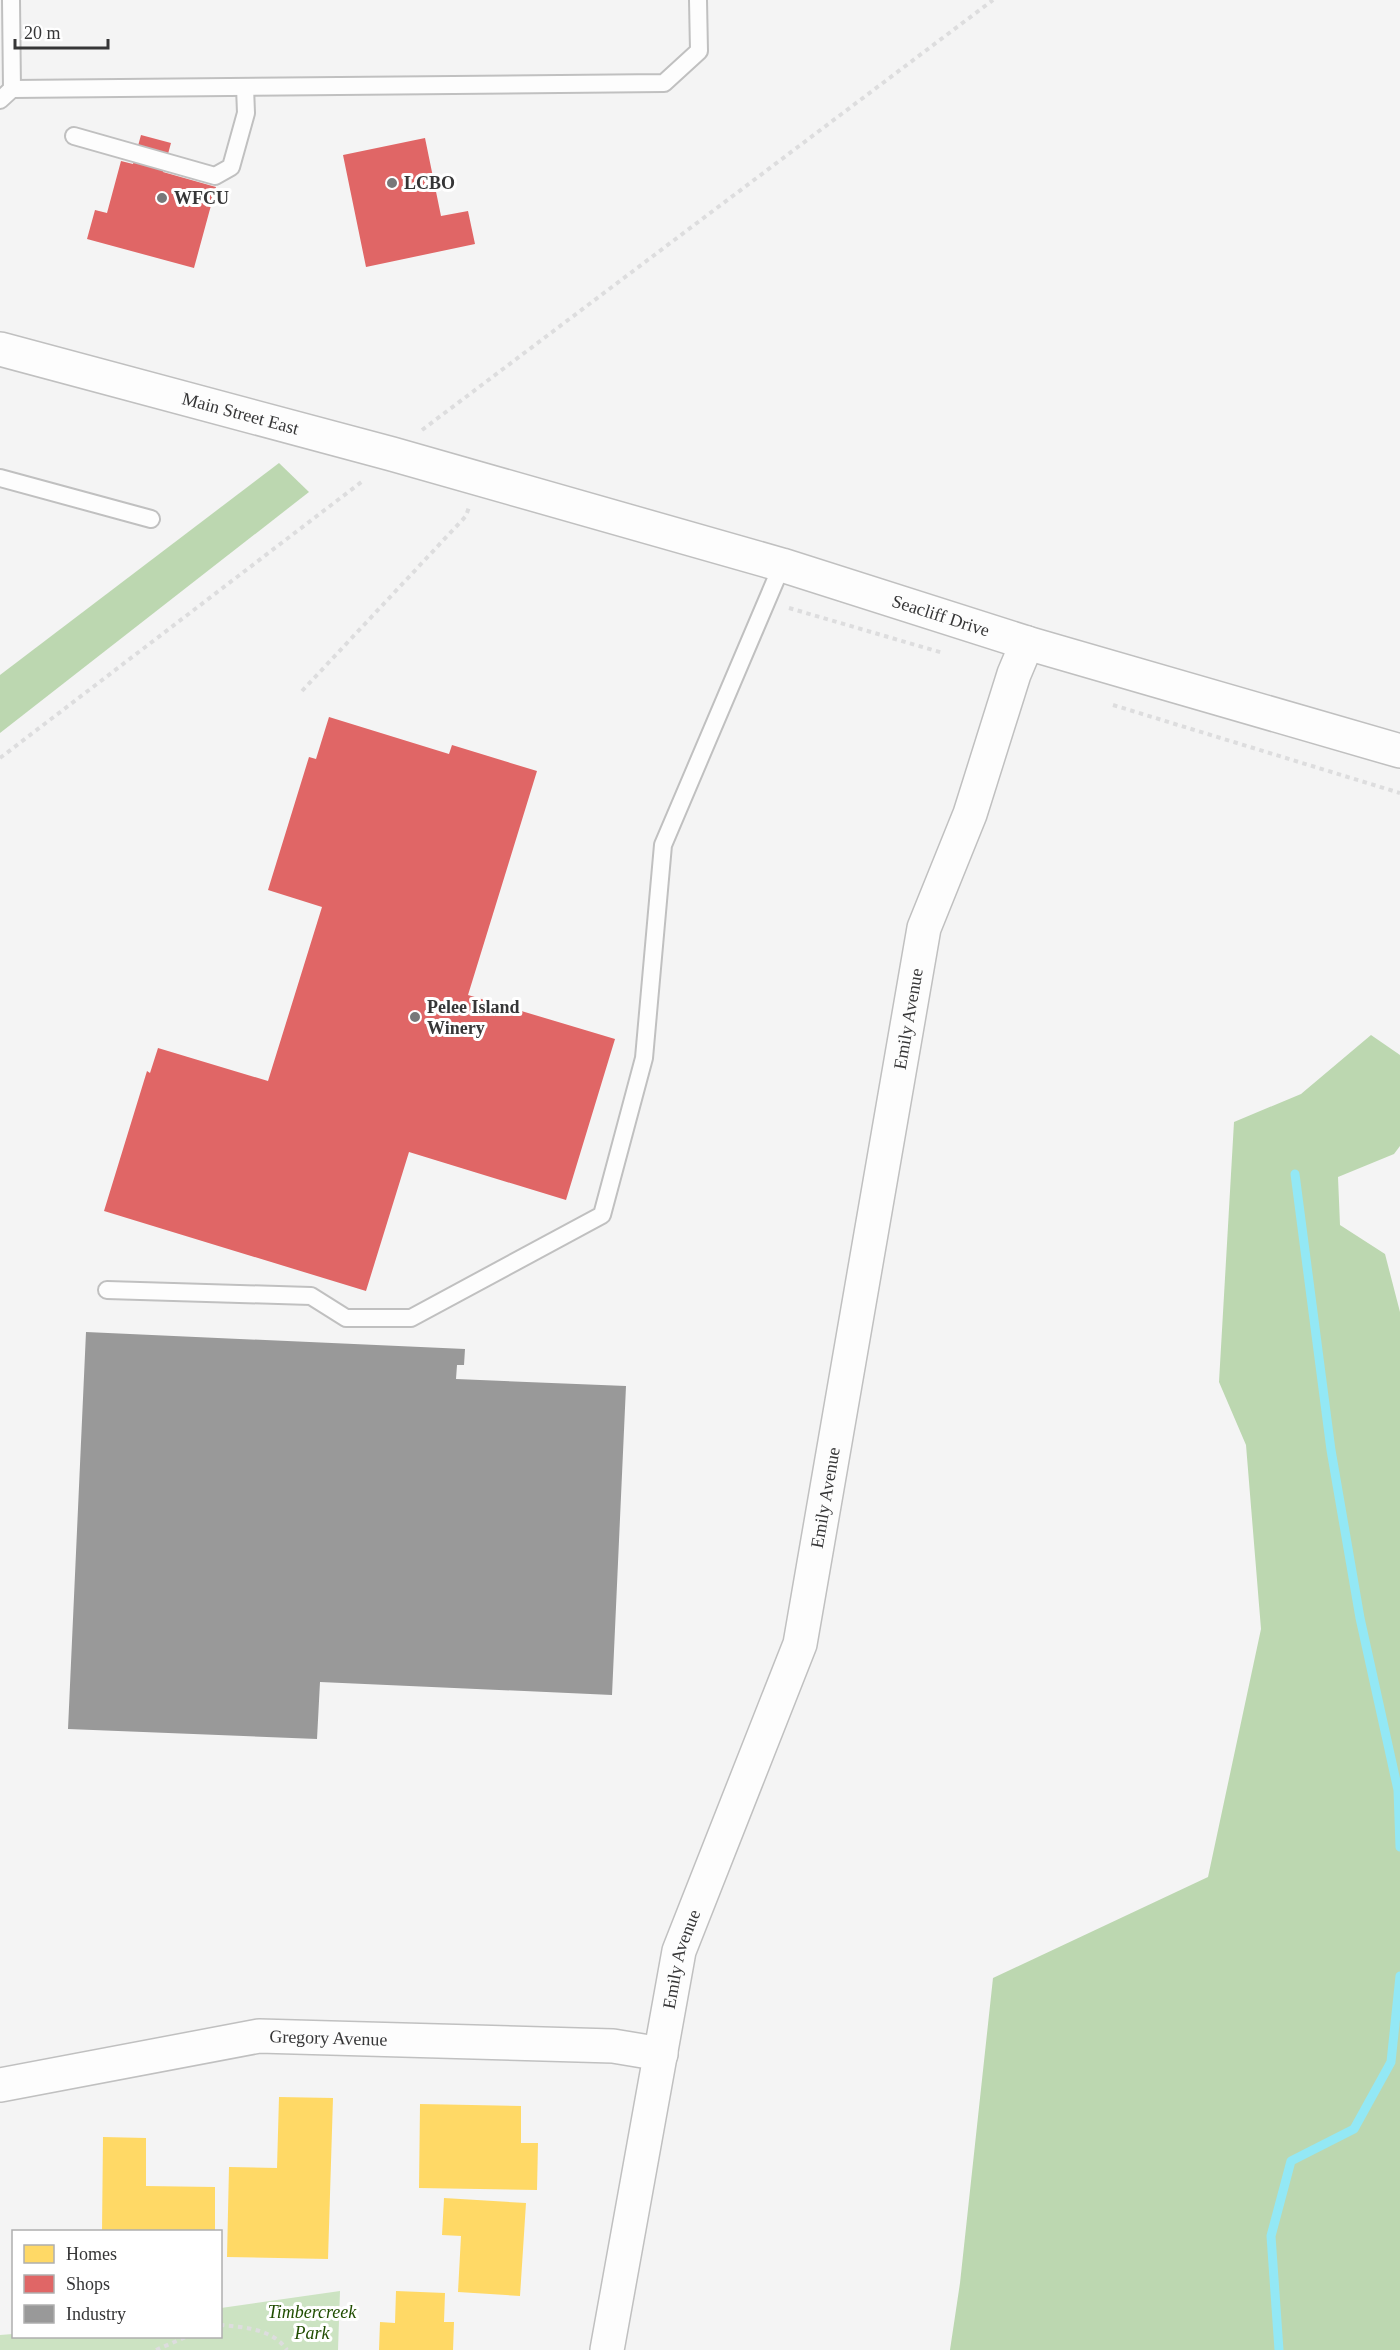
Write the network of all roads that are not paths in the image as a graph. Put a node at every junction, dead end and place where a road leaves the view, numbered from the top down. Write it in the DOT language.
graph roads {
  1 [pos="11,0"];
  2 [pos="698,0"];
  3 [pos="245,87"];
  4 [pos="6,95"];
  5 [pos="74,136"];
  6 [pos="0,349"];
  7 [pos="0,478"];
  8 [pos="481,479"];
  9 [pos="151,519"];
  10 [pos="782,565"];
  11 [pos="1028,643"];
  12 [pos="1400,751"];
  13 [pos="107,1290"];
  14 [pos="661,2054"];
  15 [pos="0,2085"];
  16 [pos="608,2350"];
  1 -- 4 [label="lane"];
  2 -- 3 [label="lane"];
  3 -- 4 [label="lane"];
  3 -- 5 [label="lane"];
  6 -- 8 [label="street, Main Street East"];
  7 -- 9 [label="lane"];
  8 -- 10 [label="street, Seacliff Drive"];
  10 -- 11 [label="street, Seacliff Drive"];
  10 -- 13 [label="lane"];
  11 -- 12 [label="street, Seacliff Drive"];
  11 -- 14 [label="street, Emily Avenue"];
  14 -- 15 [label="street, Gregory Avenue"];
  14 -- 16 [label="street, Emily Avenue"];
}
